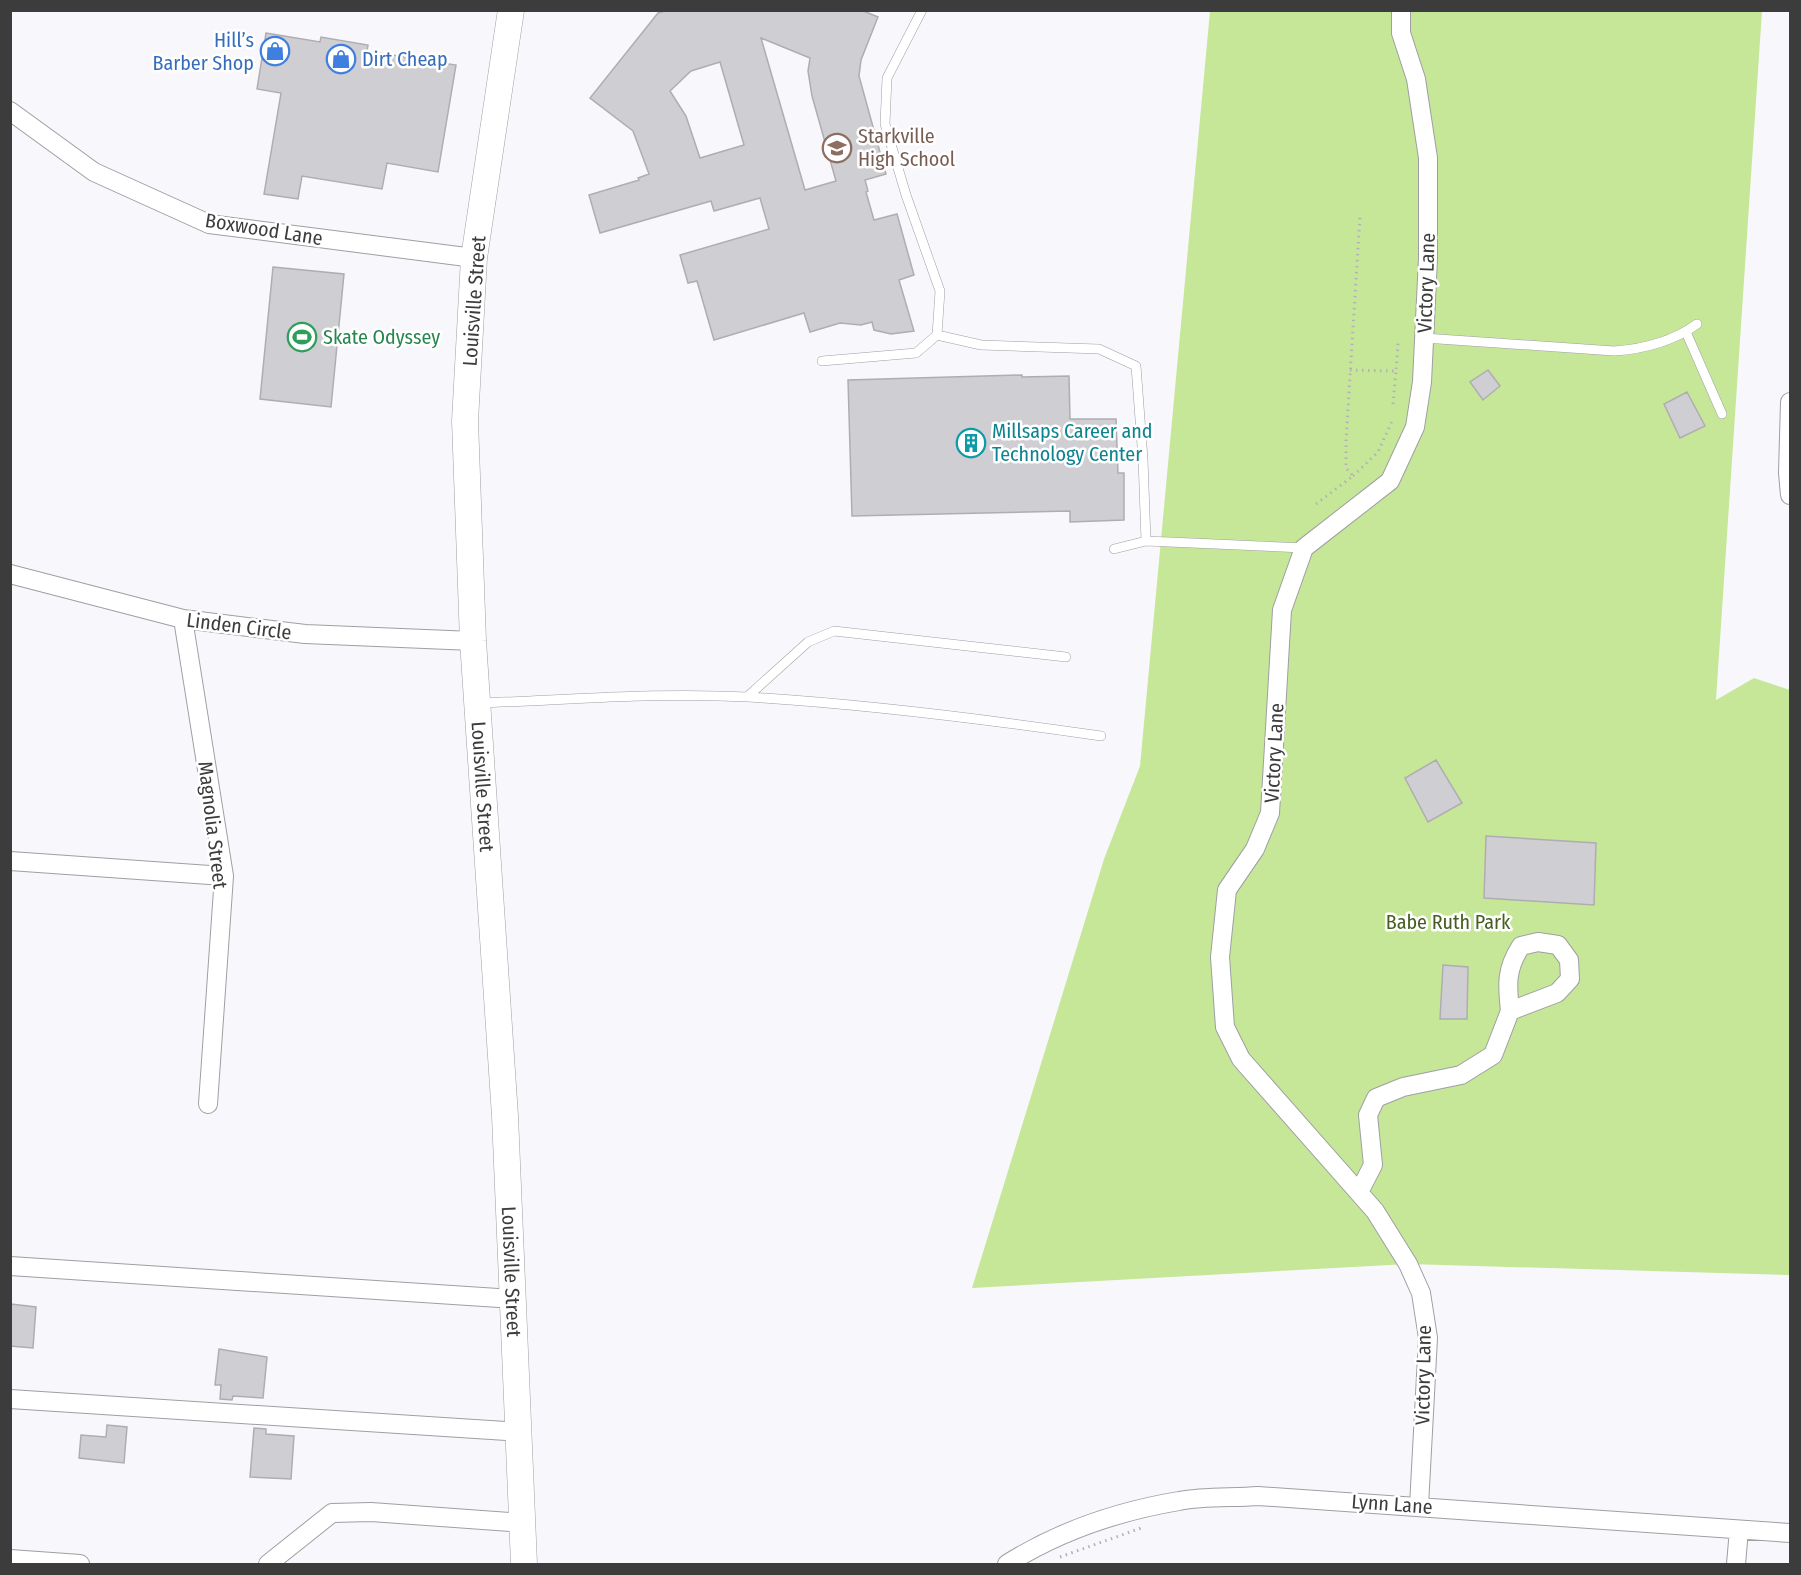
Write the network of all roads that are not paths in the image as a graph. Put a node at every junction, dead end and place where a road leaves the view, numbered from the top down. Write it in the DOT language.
graph roads {
  1 [pos="511,10"];
  2 [pos="922,10"];
  3 [pos="1401,10"];
  4 [pos="10,111"];
  5 [pos="474,258"];
  6 [pos="1697,324"];
  7 [pos="1686,332"];
  8 [pos="937,335"];
  9 [pos="1424,338"];
  10 [pos="822,361"];
  11 [pos="1791,402"];
  12 [pos="1722,414"];
  13 [pos="1791,495"];
  14 [pos="1146,541"];
  15 [pos="1304,548"];
  16 [pos="1114,549"];
  17 [pos="10,574"];
  18 [pos="183,619"];
  19 [pos="473,641"];
  20 [pos="1066,657"];
  21 [pos="747,697"];
  22 [pos="477,703"];
  23 [pos="1101,736"];
  24 [pos="10,861"];
  25 [pos="224,876"];
  26 [pos="1510,1011"];
  27 [pos="208,1104"];
  28 [pos="1359,1192"];
  29 [pos="10,1266"];
  30 [pos="514,1299"];
  31 [pos="10,1399"];
  32 [pos="520,1432"];
  33 [pos="1419,1506"];
  34 [pos="523,1523"];
  35 [pos="1739,1530"];
  36 [pos="1791,1533"];
  37 [pos="10,1559"];
  38 [pos="80,1564"];
  39 [pos="268,1564"];
  40 [pos="524,1564"];
  41 [pos="1007,1564"];
  42 [pos="1736,1564"];
  1 -- 5 [label="main road, Louisville Street"];
  2 -- 8 [label="lane"];
  3 -- 9 [label="street, Victory Lane"];
  4 -- 5 [label="street, Boxwood Lane"];
  5 -- 19 [label="main road, Louisville Street"];
  6 -- 7 [label="lane"];
  7 -- 9 [label="lane"];
  7 -- 12 [label="lane"];
  8 -- 10 [label="lane"];
  8 -- 14 [label="lane"];
  9 -- 15 [label="street, Victory Lane"];
  11 -- 13 [label="street"];
  14 -- 15 [label="lane"];
  14 -- 16 [label="lane"];
  15 -- 28 [label="street, Victory Lane"];
  17 -- 18 [label="street, Linden Circle"];
  18 -- 19 [label="street, Linden Circle"];
  18 -- 25 [label="street, Magnolia Street"];
  19 -- 22 [label="main road, Louisville Street"];
  20 -- 21 [label="lane"];
  21 -- 22 [label="lane"];
  21 -- 23 [label="lane"];
  22 -- 30 [label="main road, Louisville Street"];
  24 -- 25 [label="street"];
  25 -- 27 [label="street, Magnolia Street"];
  26 -- 28 [label="street"];
  28 -- 33 [label="street, Victory Lane"];
  29 -- 30 [label="street"];
  30 -- 32 [label="main road, Louisville Street"];
  31 -- 32 [label="street"];
  32 -- 34 [label="main road, Louisville Street"];
  33 -- 35 [label="street, Lynn Lane"];
  33 -- 41 [label="street, Lynn Lane"];
  34 -- 39 [label="street"];
  34 -- 40 [label="main road, Louisville Street"];
  35 -- 36 [label="street, Lynn Lane"];
  35 -- 42 [label="street"];
  37 -- 38 [label="street"];
}
